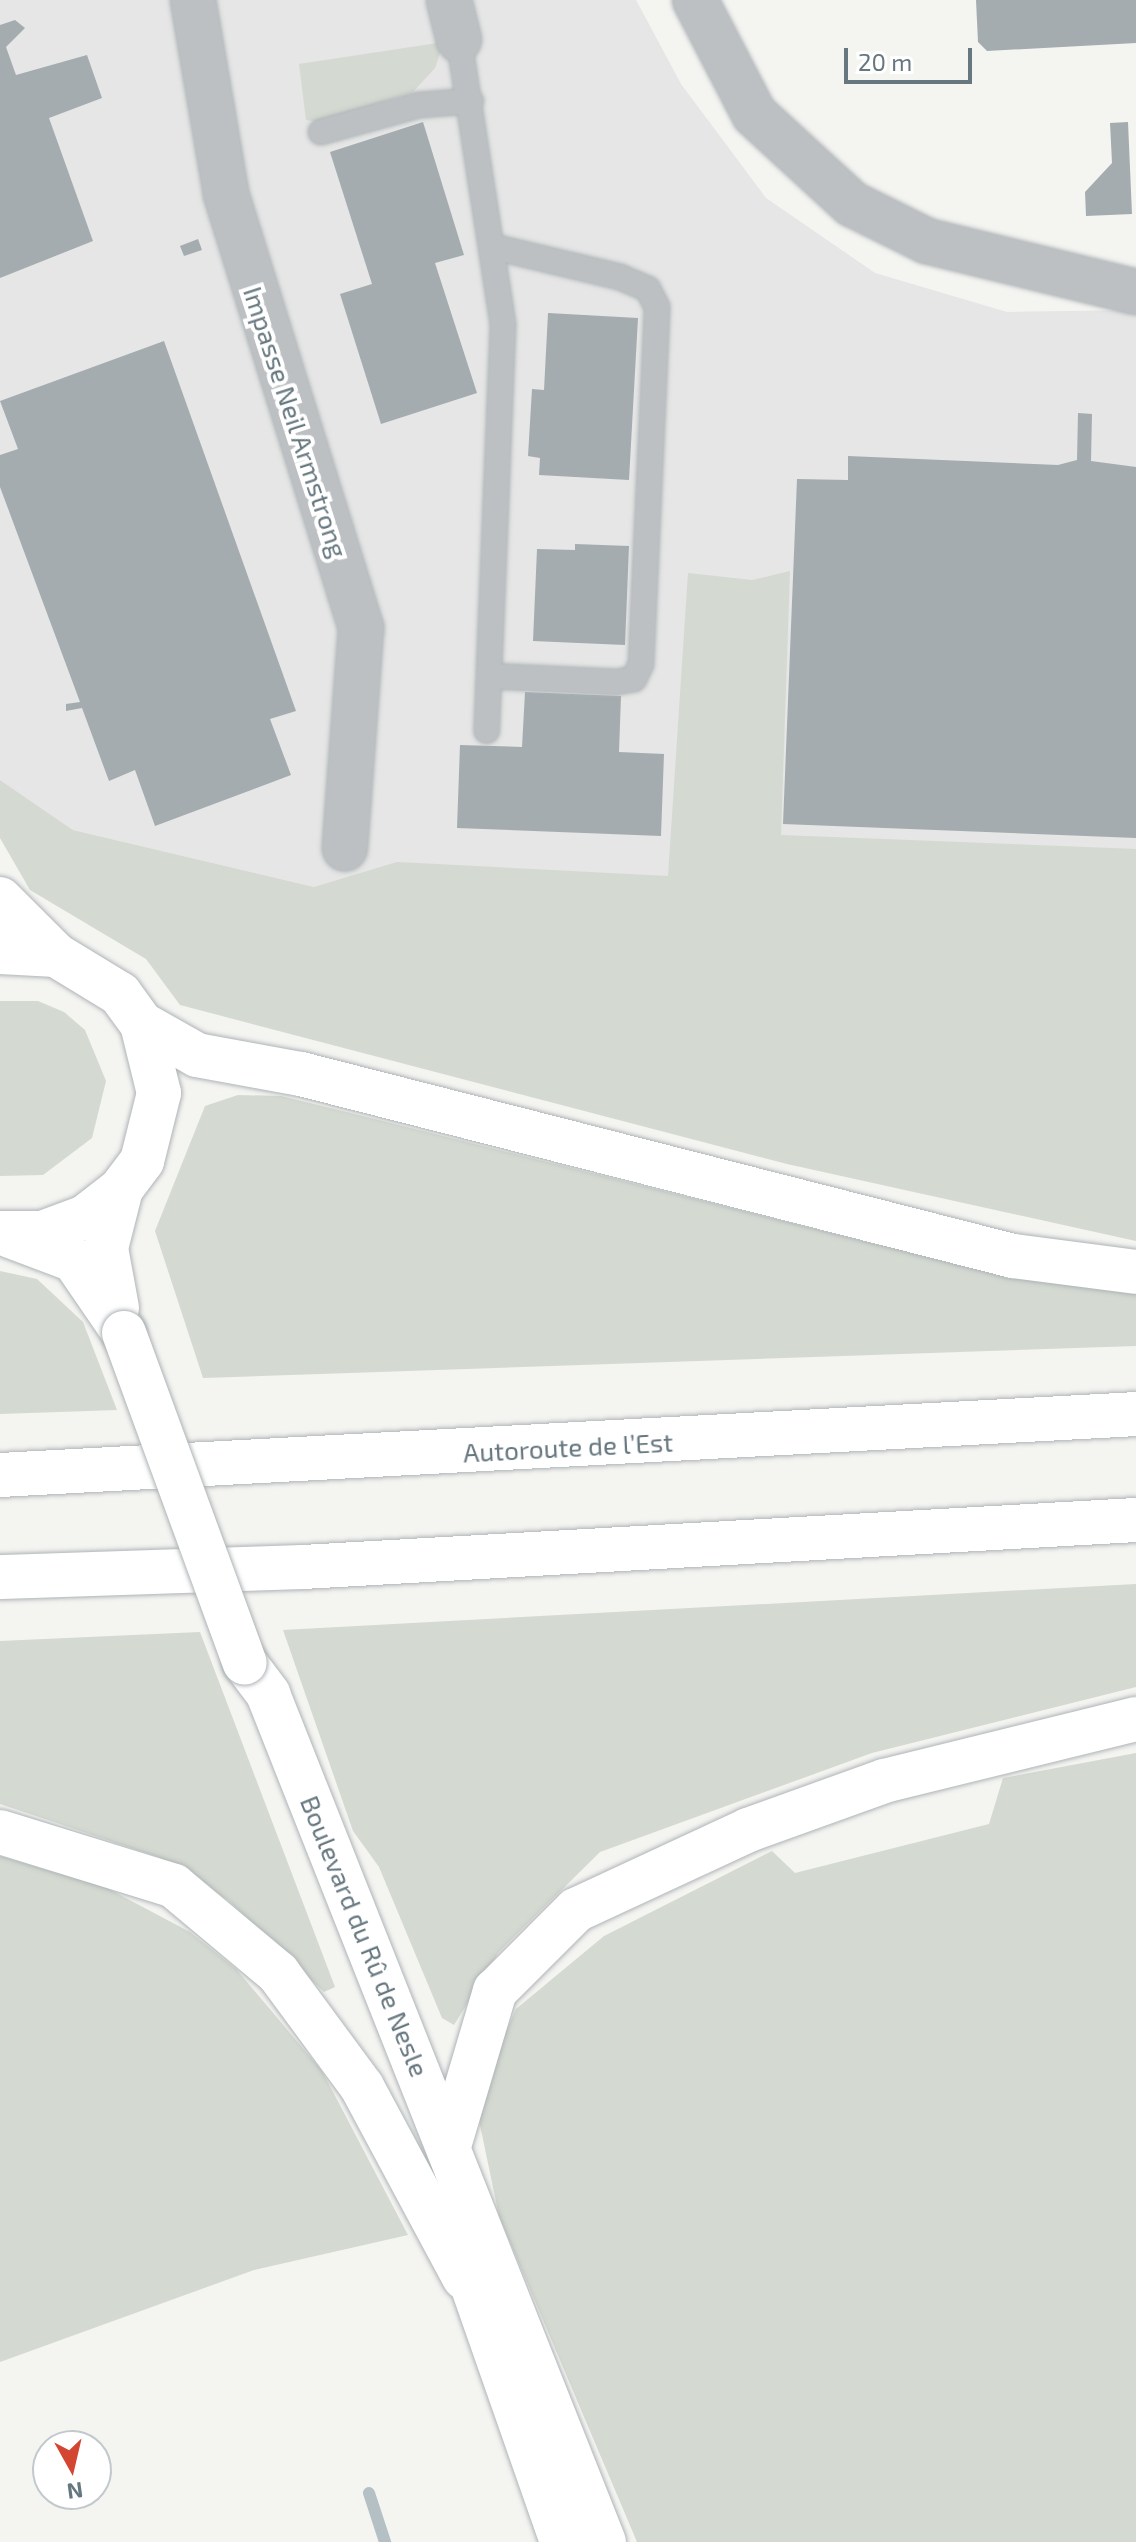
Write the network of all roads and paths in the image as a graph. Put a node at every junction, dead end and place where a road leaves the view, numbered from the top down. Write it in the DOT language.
graph roads {
  1 [pos="193,0"];
  2 [pos="695,0"];
  3 [pos="454,20"];
  4 [pos="471,101"];
  5 [pos="321,132"];
  6 [pos="494,247"];
  7 [pos="1136,259"];
  8 [pos="1001,261"];
  9 [pos="1136,292"];
  10 [pos="489,676"];
  11 [pos="487,731"];
  12 [pos="345,848"];
  13 [pos="0,899"];
  14 [pos="0,952"];
  15 [pos="56,955"];
  16 [pos="142,1024"];
  17 [pos="121,1189"];
  18 [pos="0,1234"];
  19 [pos="1136,1272"];
  20 [pos="124,1333"];
  21 [pos="1136,1414"];
  22 [pos="0,1475"];
  23 [pos="1136,1520"];
  24 [pos="0,1577"];
  25 [pos="245,1663"];
  26 [pos="1136,1719"];
  27 [pos="0,1832"];
  28 [pos="449,2146"];
  29 [pos="464,2277"];
  30 [pos="562,2542"];
  31 [pos="604,2542"];
  1 -- 12 [label="street, Impasse Neil Armstrong"];
  2 -- 8 [label="street"];
  3 -- 4 [label="lane"];
  4 -- 5 [label="lane"];
  4 -- 6 [label="lane"];
  6 -- 10 [label="lane"];
  6 -- 10 [label="lane"];
  7 -- 8 [label="street"];
  8 -- 9 [label="street"];
  10 -- 11 [label="lane"];
  13 -- 15 [label="main road, Boulevard du Rû de Nesle"];
  14 -- 15 [label="main road, Boulevard du Rû de Nesle"];
  15 -- 16 [label="main road, Boulevard du Rû de Nesle"];
  16 -- 17 [label="main road, Boulevard du Rû de Nesle"];
  16 -- 19 [label="main road"];
  17 -- 18 [label="main road, Boulevard du Rû de Nesle"];
  17 -- 20 [label="main road, Boulevard du Rû de Nesle"];
  18 -- 20 [label="main road, Boulevard du Rû de Nesle"];
  20 -- 25 [label="main road, Boulevard du Rû de Nesle, bridge"];
  21 -- 22 [label="main road, Autoroute de l’Est"];
  23 -- 24 [label="main road"];
  25 -- 28 [label="main road, Boulevard du Rû de Nesle"];
  25 -- 29 [label="main road"];
  26 -- 28 [label="main road"];
  27 -- 29 [label="main road"];
  28 -- 31 [label="main road, Boulevard du Rû de Nesle"];
  29 -- 30 [label="main road"];
}
